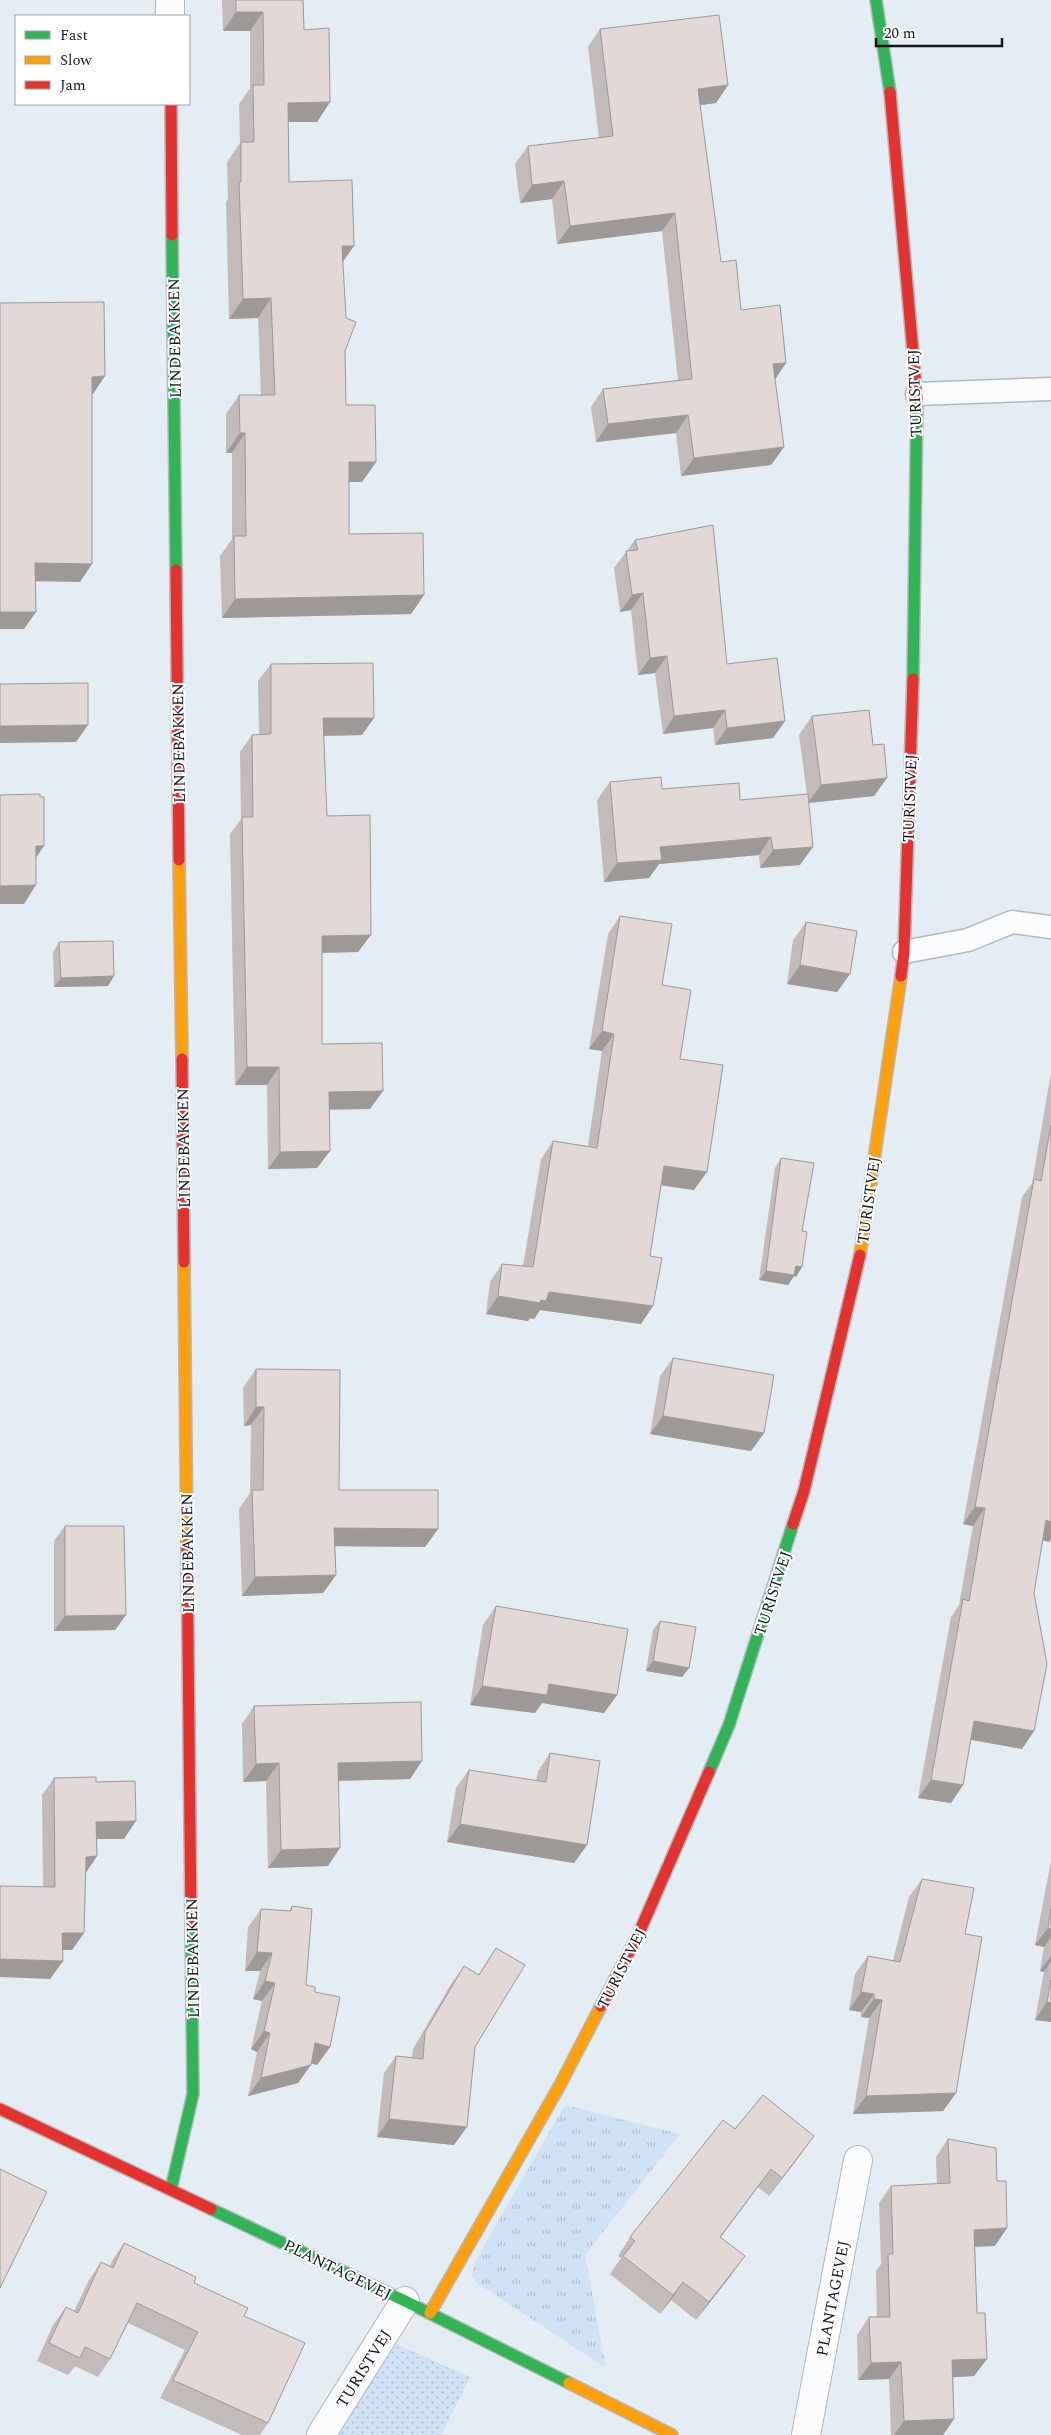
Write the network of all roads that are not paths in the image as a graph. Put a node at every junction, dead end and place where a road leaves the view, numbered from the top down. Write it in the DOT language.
graph roads {
  1 [pos="170,0"];
  2 [pos="876,0"];
  3 [pos="170,15"];
  4 [pos="171,105"];
  5 [pos="1051,389"];
  6 [pos="917,394"];
  7 [pos="1051,927"];
  8 [pos="904,952"];
  9 [pos="0,2109"];
  10 [pos="858,2160"];
  11 [pos="171,2189"];
  12 [pos="405,2301"];
  13 [pos="430,2314"];
  14 [pos="320,2435"];
  15 [pos="672,2435"];
  16 [pos="806,2435"];
  1 -- 3 [label="street"];
  2 -- 6 [label="street, TURISTVEJ"];
  4 -- 11 [label="street, LINDEBAKKEN"];
  5 -- 6 [label="lane"];
  6 -- 8 [label="street, TURISTVEJ"];
  7 -- 8 [label="lane"];
  8 -- 13 [label="street, TURISTVEJ"];
  9 -- 11 [label="street, PLANTAGEVEJ"];
  10 -- 16 [label="street, PLANTAGEVEJ"];
  11 -- 12 [label="street, PLANTAGEVEJ"];
  12 -- 13 [label="street, PLANTAGEVEJ"];
  12 -- 14 [label="street, TURISTVEJ"];
  13 -- 15 [label="street, PLANTAGEVEJ"];
}
